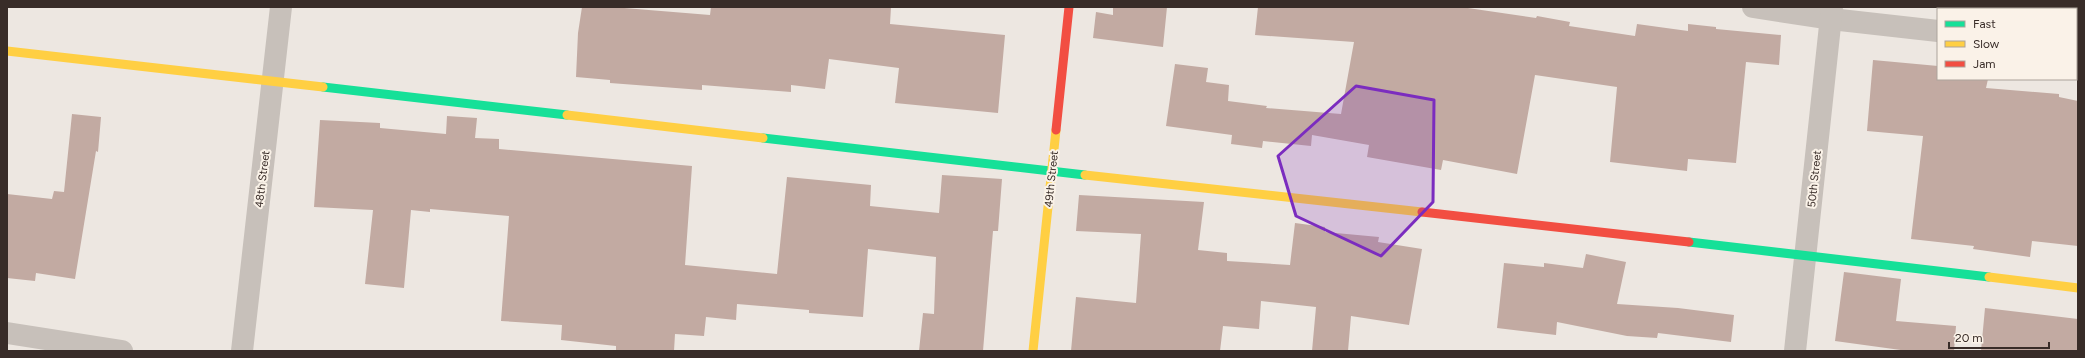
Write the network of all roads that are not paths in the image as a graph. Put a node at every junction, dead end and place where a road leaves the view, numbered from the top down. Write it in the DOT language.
graph roads {
  1 [pos="281,7"];
  2 [pos="1069,7"];
  3 [pos="1753,7"];
  4 [pos="1832,13"];
  5 [pos="1937,31"];
  6 [pos="7,51"];
  7 [pos="274,81"];
  8 [pos="1051,172"];
  9 [pos="1806,255"];
  10 [pos="2078,288"];
  11 [pos="7,333"];
  12 [pos="122,351"];
  13 [pos="242,351"];
  14 [pos="1033,351"];
  15 [pos="1795,351"];
  1 -- 7 [label="street, 48th Street"];
  2 -- 8 [label="street, 49th Street"];
  3 -- 4 [label="street"];
  4 -- 5 [label="street"];
  4 -- 9 [label="street, 50th Street"];
  6 -- 7 [label="street"];
  7 -- 8 [label="street"];
  7 -- 13 [label="street, 48th Street"];
  8 -- 9 [label="street"];
  8 -- 14 [label="street, 49th Street"];
  9 -- 10 [label="street"];
  9 -- 15 [label="street, 50th Street"];
  11 -- 12 [label="street"];
}
